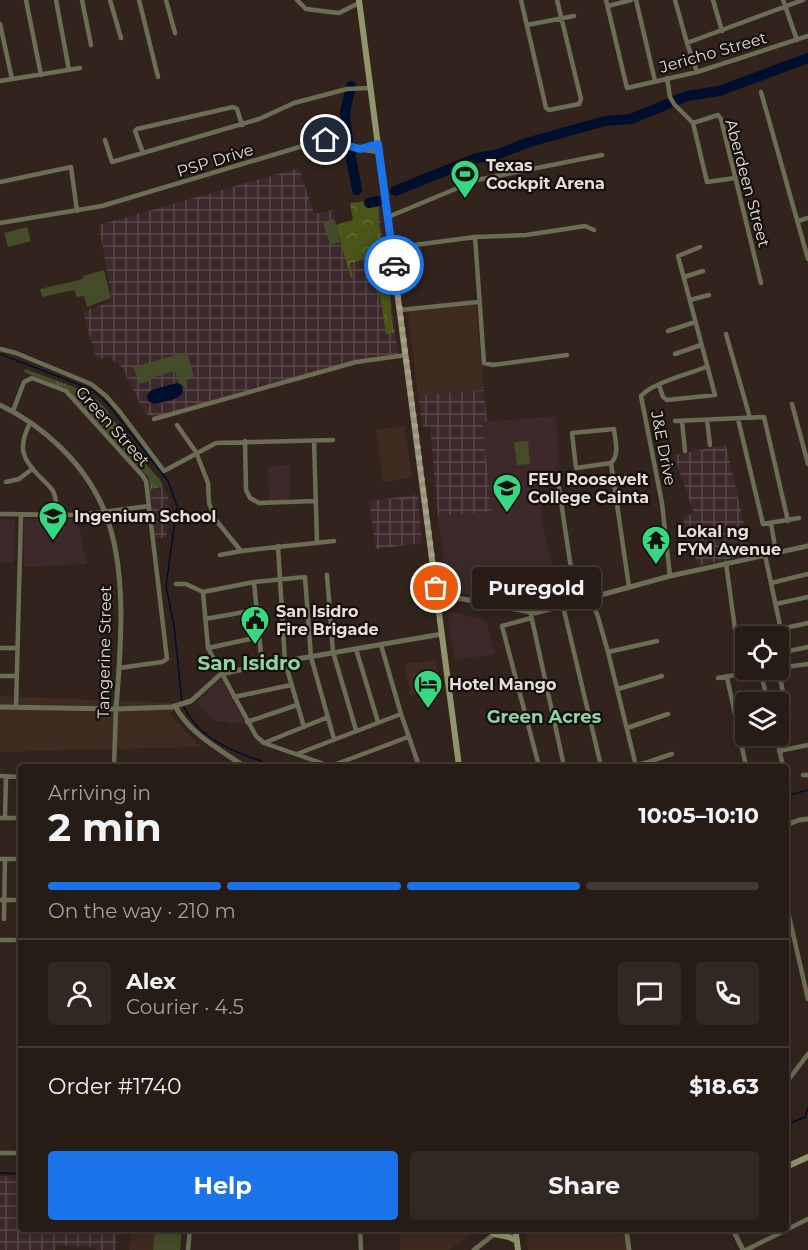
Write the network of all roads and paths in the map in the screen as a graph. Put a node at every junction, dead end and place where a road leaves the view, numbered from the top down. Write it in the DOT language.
graph roads {
  1 [pos="26,0"];
  2 [pos="56,0"];
  3 [pos="82,0"];
  4 [pos="110,0"];
  5 [pos="139,0"];
  6 [pos="166,0"];
  7 [pos="297,0"];
  8 [pos="521,0"];
  9 [pos="557,0"];
  10 [pos="630,0"];
  11 [pos="636,0"];
  12 [pos="675,0"];
  13 [pos="713,0"];
  14 [pos="783,0"];
  15 [pos="803,0"];
  16 [pos="359,1"];
  17 [pos="607,3"];
  18 [pos="786,7"];
  19 [pos="574,15"];
  20 [pos="562,18"];
  21 [pos="0,24"];
  22 [pos="527,25"];
  23 [pos="722,31"];
  24 [pos="175,33"];
  25 [pos="808,36"];
  26 [pos="121,38"];
  27 [pos="797,40"];
  28 [pos="687,43"];
  29 [pos="91,45"];
  30 [pos="80,68"];
  31 [pos="69,70"];
  32 [pos="697,72"];
  33 [pos="41,75"];
  34 [pos="159,77"];
  35 [pos="667,78"];
  36 [pos="12,79"];
  37 [pos="0,81"];
  38 [pos="655,81"];
  39 [pos="370,88"];
  40 [pos="761,92"];
  41 [pos="693,123"];
  42 [pos="242,124"];
  43 [pos="105,140"];
  44 [pos="378,144"];
  45 [pos="360,149"];
  46 [pos="379,152"];
  47 [pos="142,153"];
  48 [pos="602,155"];
  49 [pos="735,178"];
  50 [pos="0,182"];
  51 [pos="77,211"];
  52 [pos="388,217"];
  53 [pos="808,218"];
  54 [pos="798,221"];
  55 [pos="0,223"];
  56 [pos="594,230"];
  57 [pos="475,237"];
  58 [pos="700,247"];
  59 [pos="392,248"];
  60 [pos="808,259"];
  61 [pos="703,271"];
  62 [pos="684,277"];
  63 [pos="761,283"];
  64 [pos="709,295"];
  65 [pos="690,300"];
  66 [pos="478,302"];
  67 [pos="400,310"];
  68 [pos="695,322"];
  69 [pos="668,331"];
  70 [pos="726,334"];
  71 [pos="701,345"];
  72 [pos="0,349"];
  73 [pos="675,354"];
  74 [pos="406,355"];
  75 [pos="567,355"];
  76 [pos="706,367"];
  77 [pos="659,385"];
  78 [pos="792,404"];
  79 [pos="0,405"];
  80 [pos="13,411"];
  81 [pos="750,418"];
  82 [pos="154,419"];
  83 [pos="738,419"];
  84 [pos="707,420"];
  85 [pos="675,421"];
  86 [pos="682,421"];
  87 [pos="30,423"];
  88 [pos="177,425"];
  89 [pos="333,440"];
  90 [pos="245,441"];
  91 [pos="314,441"];
  92 [pos="710,445"];
  93 [pos="685,451"];
  94 [pos="196,452"];
  95 [pos="611,464"];
  96 [pos="808,464"];
  97 [pos="32,469"];
  98 [pos="6,482"];
  99 [pos="559,488"];
  100 [pos="315,501"];
  101 [pos="149,506"];
  102 [pos="104,510"];
  103 [pos="0,514"];
  104 [pos="21,514"];
  105 [pos="57,514"];
  106 [pos="799,518"];
  107 [pos="788,521"];
  108 [pos="771,523"];
  109 [pos="334,541"];
  110 [pos="316,542"];
  111 [pos="278,546"];
  112 [pos="808,546"];
  113 [pos="241,551"];
  114 [pos="776,553"];
  115 [pos="220,555"];
  116 [pos="765,555"];
  117 [pos="726,563"];
  118 [pos="808,574"];
  119 [pos="327,575"];
  120 [pos="670,576"];
  121 [pos="280,578"];
  122 [pos="254,582"];
  123 [pos="771,583"];
  124 [pos="176,584"];
  125 [pos="629,587"];
  126 [pos="203,592"];
  127 [pos="437,594"];
  128 [pos="590,597"];
  129 [pos="808,597"];
  130 [pos="576,602"];
  131 [pos="776,604"];
  132 [pos="563,606"];
  133 [pos="256,610"];
  134 [pos="530,615"];
  135 [pos="205,618"];
  136 [pos="808,623"];
  137 [pos="780,626"];
  138 [pos="789,627"];
  139 [pos="735,629"];
  140 [pos="442,634"];
  141 [pos="259,637"];
  142 [pos="657,641"];
  143 [pos="381,645"];
  144 [pos="808,646"];
  145 [pos="0,648"];
  146 [pos="16,648"];
  147 [pos="208,648"];
  148 [pos="356,649"];
  149 [pos="789,651"];
  150 [pos="333,652"];
  151 [pos="608,652"];
  152 [pos="312,657"];
  153 [pos="285,662"];
  154 [pos="808,664"];
  155 [pos="262,665"];
  156 [pos="789,667"];
  157 [pos="119,668"];
  158 [pos="221,674"];
  159 [pos="735,674"];
  160 [pos="0,676"];
  161 [pos="16,676"];
  162 [pos="662,676"];
  163 [pos="727,676"];
  164 [pos="718,678"];
  165 [pos="291,685"];
  166 [pos="618,688"];
  167 [pos="234,697"];
  168 [pos="181,705"];
  169 [pos="297,705"];
  170 [pos="0,707"];
  171 [pos="16,707"];
  172 [pos="116,709"];
  173 [pos="401,714"];
  174 [pos="668,714"];
  175 [pos="735,714"];
  176 [pos="328,717"];
  177 [pos="247,722"];
  178 [pos="378,722"];
  179 [pos="304,727"];
  180 [pos="627,728"];
  181 [pos="356,730"];
  182 [pos="408,737"];
  183 [pos="334,739"];
  184 [pos="264,743"];
  185 [pos="808,745"];
  186 [pos="742,746"];
  187 [pos="778,746"];
  188 [pos="779,751"];
  189 [pos="296,754"];
  190 [pos="672,754"];
  191 [pos="114,764"];
  192 [pos="241,764"];
  193 [pos="325,764"];
  194 [pos="336,764"];
  195 [pos="418,764"];
  196 [pos="459,764"];
  197 [pos="538,764"];
  198 [pos="564,764"];
  199 [pos="601,764"];
  200 [pos="636,764"];
  201 [pos="642,764"];
  202 [pos="746,764"];
  203 [pos="782,764"];
  204 [pos="0,776"];
  205 [pos="6,777"];
  206 [pos="18,777"];
  207 [pos="3,818"];
  208 [pos="808,819"];
  209 [pos="789,824"];
  210 [pos="2,859"];
  211 [pos="18,860"];
  212 [pos="2,900"];
  213 [pos="18,900"];
  214 [pos="789,916"];
  215 [pos="4,919"];
  216 [pos="0,940"];
  217 [pos="18,940"];
  218 [pos="808,999"];
  219 [pos="808,1054"];
  220 [pos="789,1079"];
  221 [pos="0,1153"];
  222 [pos="18,1153"];
  223 [pos="808,1157"];
  224 [pos="789,1166"];
  225 [pos="808,1219"];
  226 [pos="789,1228"];
  227 [pos="190,1232"];
  228 [pos="360,1232"];
  229 [pos="496,1232"];
  230 [pos="516,1232"];
  231 [pos="627,1232"];
  232 [pos="734,1232"];
  233 [pos="781,1232"];
  234 [pos="494,1234"];
  235 [pos="517,1241"];
  236 [pos="188,1250"];
  237 [pos="361,1250"];
  238 [pos="474,1250"];
  239 [pos="518,1250"];
  240 [pos="629,1250"];
  241 [pos="744,1250"];
  1 -- 33 [label="street"];
  2 -- 31 [label="street"];
  3 -- 29 [label="street"];
  4 -- 26 [label="street"];
  5 -- 34 [label="street"];
  6 -- 24 [label="street"];
  7 -- 16 [label="street"];
  8 -- 22 [label="street"];
  9 -- 20 [label="street"];
  10 -- 17 [label="street"];
  11 -- 38 [label="street"];
  12 -- 28 [label="street"];
  13 -- 23 [label="street"];
  14 -- 18 [label="street"];
  15 -- 18 [label="street"];
  16 -- 39 [label="main road"];
  17 -- 38 [label="street, Jericho Street"];
  18 -- 23 [label="street"];
  18 -- 27 [label="street"];
  19 -- 20 [label="street"];
  20 -- 22 [label="street"];
  20 -- 22 [label="street"];
  21 -- 36 [label="street"];
  23 -- 28 [label="street"];
  25 -- 27 [label="street, Jericho Street"];
  27 -- 32 [label="street, Jericho Street"];
  28 -- 32 [label="street"];
  30 -- 31 [label="street"];
  31 -- 33 [label="street"];
  32 -- 35 [label="street, Jericho Street"];
  33 -- 36 [label="street"];
  35 -- 38 [label="street, Jericho Street"];
  35 -- 41 [label="street"];
  36 -- 37 [label="street"];
  39 -- 42 [label="street"];
  39 -- 44 [label="main road"];
  40 -- 54 [label="street"];
  41 -- 49 [label="street"];
  41 -- 49 [label="street, Aberdeen Street"];
  42 -- 47 [label="street"];
  42 -- 47 [label="street"];
  43 -- 47 [label="street"];
  44 -- 45 [label="street"];
  44 -- 46 [label="main road"];
  45 -- 46 [label="street, PSP Drive"];
  45 -- 51 [label="street, PSP Drive"];
  46 -- 52 [label="main road"];
  48 -- 52 [label="street"];
  49 -- 63 [label="street, Aberdeen Street"];
  50 -- 51 [label="street"];
  51 -- 55 [label="street, PSP Drive"];
  52 -- 59 [label="main road"];
  53 -- 54 [label="street"];
  54 -- 60 [label="street"];
  56 -- 57 [label="street"];
  57 -- 59 [label="street"];
  57 -- 66 [label="street"];
  58 -- 62 [label="street"];
  59 -- 67 [label="main road"];
  61 -- 62 [label="street"];
  62 -- 65 [label="street"];
  64 -- 65 [label="street"];
  65 -- 68 [label="street"];
  66 -- 67 [label="street"];
  66 -- 75 [label="street"];
  67 -- 74 [label="main road"];
  68 -- 69 [label="street"];
  68 -- 71 [label="street"];
  70 -- 81 [label="street"];
  71 -- 73 [label="street"];
  71 -- 76 [label="street"];
  72 -- 94 [label="street"];
  74 -- 82 [label="street"];
  74 -- 127 [label="main road"];
  76 -- 77 [label="street, J&E Drive"];
  76 -- 77 [label="street"];
  77 -- 120 [label="street, J&E Drive"];
  78 -- 96 [label="street"];
  79 -- 80 [label="street, Tangerine Street"];
  80 -- 87 [label="street, Tangerine Street"];
  80 -- 101 [label="street, Green Street"];
  81 -- 83 [label="street"];
  81 -- 107 [label="street"];
  83 -- 84 [label="street"];
  83 -- 108 [label="street"];
  84 -- 86 [label="street"];
  84 -- 92 [label="street"];
  85 -- 86 [label="street"];
  86 -- 93 [label="street"];
  87 -- 97 [label="street"];
  87 -- 102 [label="street, Tangerine Street"];
  88 -- 94 [label="street"];
  89 -- 91 [label="street"];
  90 -- 91 [label="street"];
  90 -- 94 [label="street"];
  90 -- 100 [label="street"];
  91 -- 100 [label="street"];
  94 -- 113 [label="street"];
  95 -- 95 [label="street"];
  95 -- 125 [label="street"];
  97 -- 98 [label="street"];
  97 -- 105 [label="street"];
  99 -- 130 [label="street"];
  100 -- 110 [label="street"];
  101 -- 102 [label="street"];
  101 -- 157 [label="street, Green Street"];
  102 -- 105 [label="street"];
  102 -- 157 [label="street, Tangerine Street"];
  103 -- 104 [label="street"];
  104 -- 105 [label="street"];
  104 -- 146 [label="street"];
  106 -- 107 [label="street"];
  107 -- 108 [label="street"];
  108 -- 114 [label="street"];
  109 -- 110 [label="street"];
  110 -- 111 [label="street"];
  111 -- 113 [label="street"];
  111 -- 121 [label="street"];
  112 -- 114 [label="street"];
  113 -- 115 [label="street"];
  114 -- 116 [label="street"];
  116 -- 117 [label="street"];
  116 -- 123 [label="street"];
  117 -- 120 [label="street"];
  117 -- 139 [label="street"];
  118 -- 123 [label="street"];
  119 -- 150 [label="street"];
  120 -- 125 [label="street"];
  121 -- 122 [label="street"];
  121 -- 152 [label="street"];
  121 -- 153 [label="street"];
  122 -- 126 [label="street"];
  122 -- 133 [label="street"];
  123 -- 131 [label="street"];
  124 -- 126 [label="street"];
  125 -- 128 [label="street"];
  126 -- 135 [label="street"];
  127 -- 134 [label="street"];
  127 -- 140 [label="main road"];
  128 -- 130 [label="street"];
  128 -- 151 [label="street"];
  129 -- 131 [label="street"];
  130 -- 132 [label="street"];
  131 -- 137 [label="street"];
  132 -- 134 [label="street"];
  132 -- 199 [label="street"];
  133 -- 135 [label="street"];
  133 -- 141 [label="street"];
  134 -- 197 [label="street"];
  134 -- 198 [label="street"];
  135 -- 147 [label="street"];
  136 -- 138 [label="street"];
  140 -- 143 [label="street"];
  140 -- 196 [label="main road"];
  141 -- 147 [label="street"];
  141 -- 155 [label="street"];
  142 -- 151 [label="street"];
  143 -- 148 [label="street"];
  143 -- 173 [label="street"];
  144 -- 149 [label="street"];
  145 -- 146 [label="street"];
  146 -- 161 [label="street"];
  147 -- 158 [label="street"];
  148 -- 150 [label="street"];
  148 -- 178 [label="street"];
  150 -- 152 [label="street"];
  150 -- 181 [label="street"];
  151 -- 166 [label="street"];
  152 -- 153 [label="street"];
  152 -- 176 [label="street"];
  153 -- 155 [label="street"];
  153 -- 165 [label="street"];
  154 -- 156 [label="street"];
  155 -- 158 [label="street"];
  157 -- 172 [label="street, Tangerine Street"];
  158 -- 167 [label="street"];
  158 -- 168 [label="street"];
  159 -- 163 [label="street"];
  160 -- 161 [label="street"];
  161 -- 171 [label="street"];
  162 -- 166 [label="street"];
  163 -- 164 [label="street"];
  163 -- 175 [label="street"];
  165 -- 167 [label="street"];
  165 -- 169 [label="street"];
  166 -- 180 [label="street"];
  167 -- 177 [label="street"];
  168 -- 172 [label="street"];
  168 -- 192 [label="street"];
  169 -- 177 [label="street"];
  169 -- 179 [label="street"];
  170 -- 171 [label="street"];
  171 -- 172 [label="street"];
  172 -- 191 [label="street, Tangerine Street"];
  173 -- 178 [label="street"];
  173 -- 182 [label="street"];
  174 -- 180 [label="street"];
  176 -- 179 [label="street"];
  176 -- 183 [label="street"];
  177 -- 184 [label="street"];
  178 -- 181 [label="street"];
  179 -- 184 [label="street"];
  180 -- 200 [label="street"];
  181 -- 183 [label="street"];
  182 -- 194 [label="street"];
  182 -- 195 [label="street"];
  183 -- 189 [label="street"];
  184 -- 189 [label="street"];
  185 -- 188 [label="street"];
  186 -- 202 [label="street"];
  187 -- 188 [label="street"];
  188 -- 203 [label="street"];
  189 -- 193 [label="street"];
  190 -- 201 [label="street"];
  204 -- 205 [label="street"];
  205 -- 206 [label="street"];
  205 -- 207 [label="street"];
  208 -- 209 [label="street"];
  210 -- 211 [label="street"];
  210 -- 212 [label="street"];
  212 -- 213 [label="street"];
  212 -- 215 [label="street"];
  214 -- 218 [label="street"];
  216 -- 217 [label="street"];
  219 -- 220 [label="street"];
  221 -- 222 [label="street"];
  223 -- 224 [label="main road"];
  225 -- 226 [label="street"];
  227 -- 236 [label="street"];
  228 -- 237 [label="street"];
  229 -- 234 [label="street"];
  230 -- 235 [label="main road"];
  231 -- 240 [label="street"];
  232 -- 241 [label="street"];
  233 -- 241 [label="street"];
  234 -- 235 [label="main road"];
  234 -- 238 [label="street"];
  235 -- 239 [label="main road"];
}
